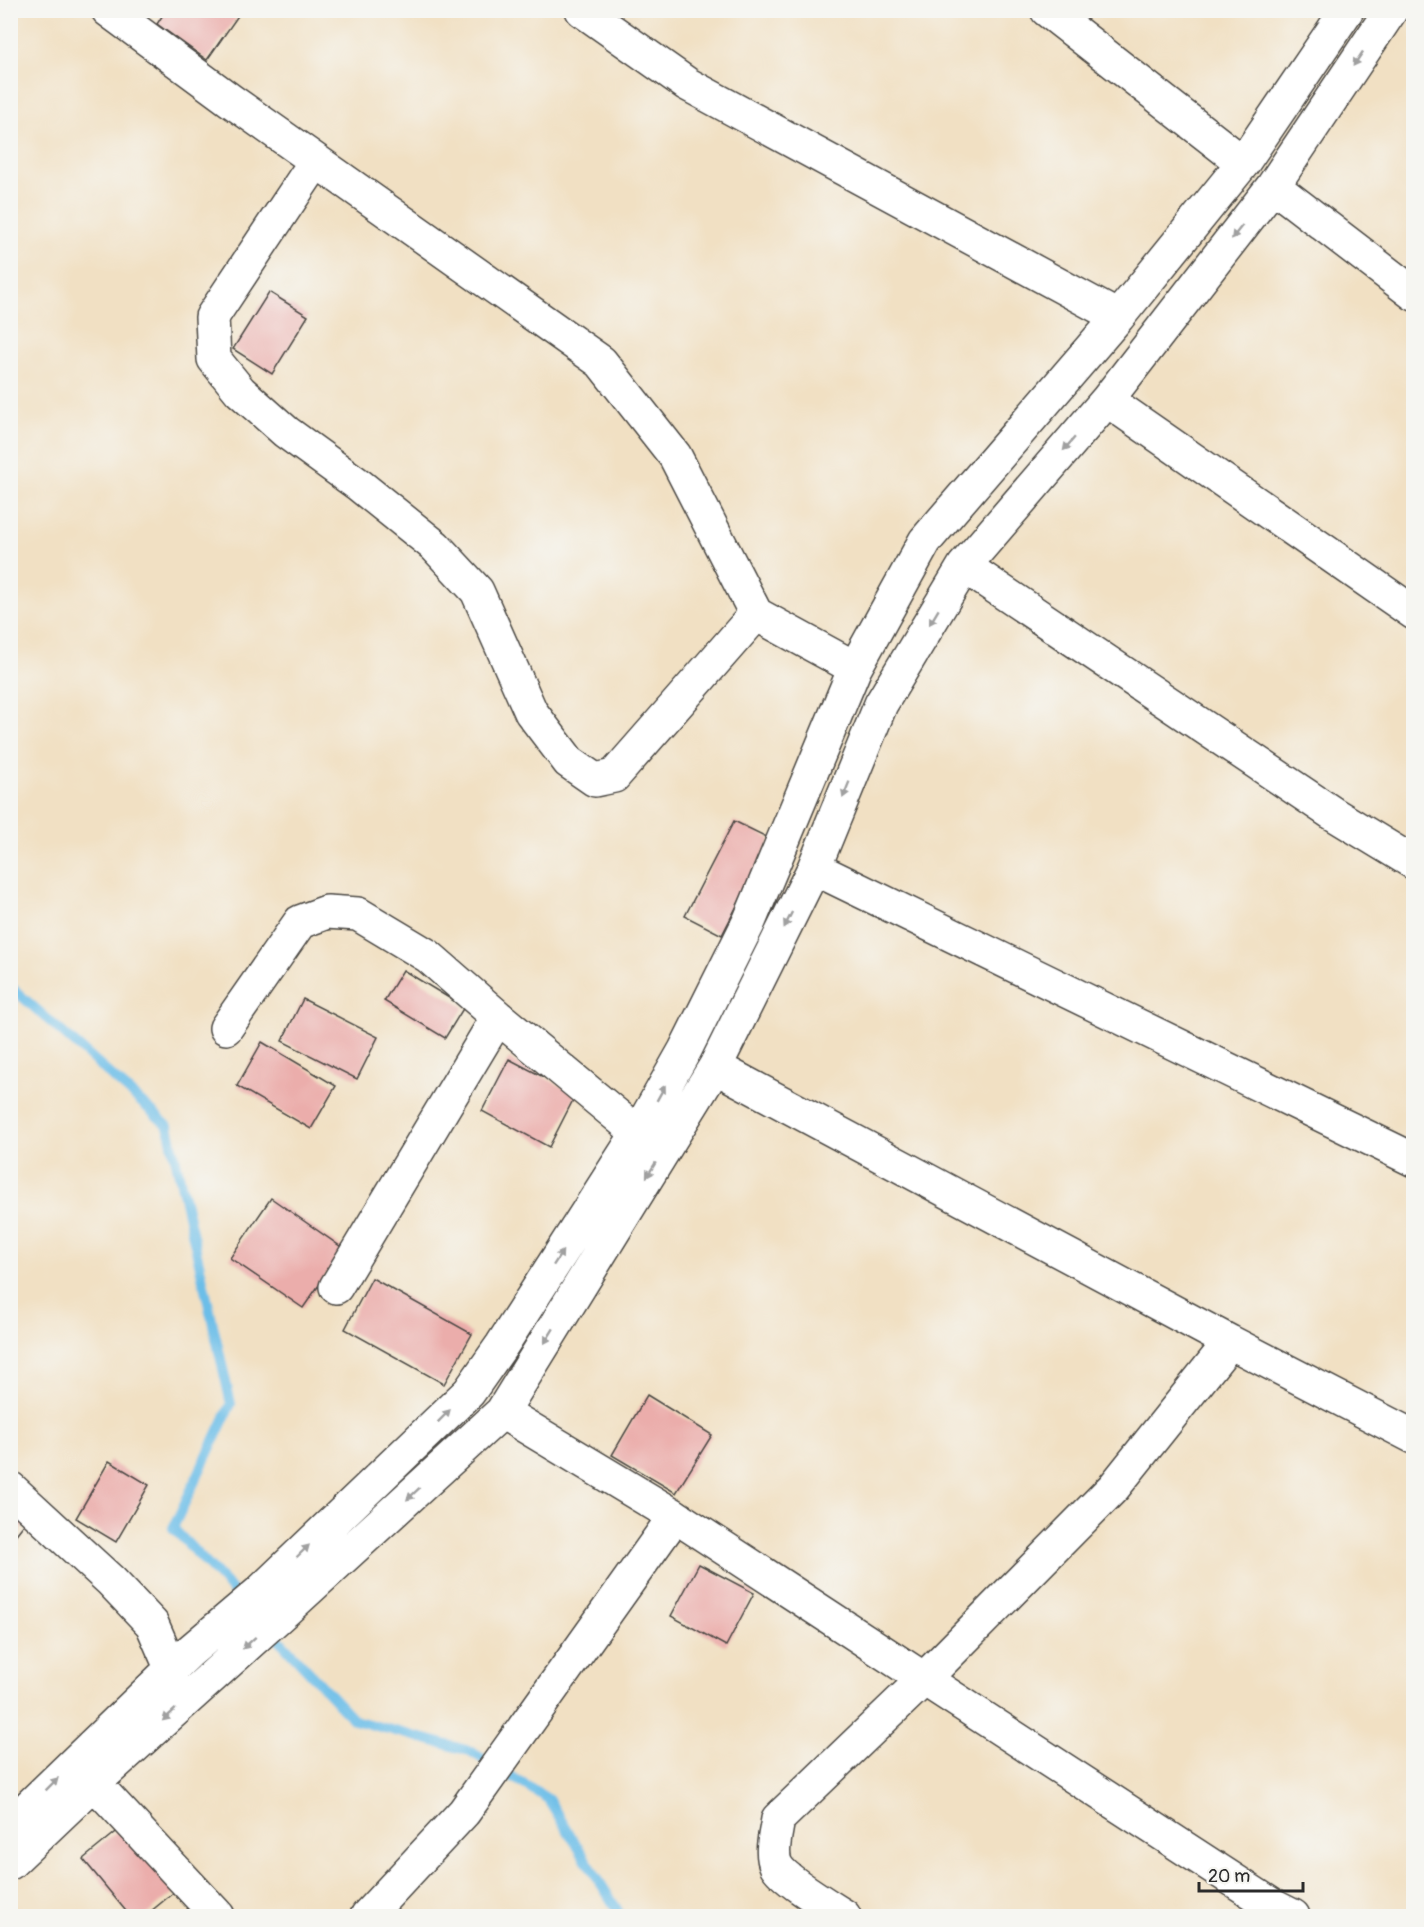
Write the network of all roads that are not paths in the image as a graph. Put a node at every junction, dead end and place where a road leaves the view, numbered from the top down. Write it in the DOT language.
graph roads {
  1 [pos="582,10"];
  2 [pos="1047,10"];
  3 [pos="1347,10"];
  4 [pos="1391,10"];
  5 [pos="126,16"];
  6 [pos="316,161"];
  7 [pos="1243,163"];
  8 [pos="1273,186"];
  9 [pos="1413,294"];
  10 [pos="1118,317"];
  11 [pos="1107,400"];
  12 [pos="964,566"];
  13 [pos="1413,613"];
  14 [pos="756,614"];
  15 [pos="855,668"];
  16 [pos="1413,863"];
  17 [pos="814,868"];
  18 [pos="498,1017"];
  19 [pos="226,1028"];
  20 [pos="715,1066"];
  21 [pos="638,1133"];
  22 [pos="1413,1160"];
  23 [pos="336,1287"];
  24 [pos="1230,1342"];
  25 [pos="502,1412"];
  26 [pos="1413,1437"];
  27 [pos="10,1488"];
  28 [pos="675,1516"];
  29 [pos="274,1600"];
  30 [pos="180,1661"];
  31 [pos="924,1679"];
  32 [pos="94,1783"];
  33 [pos="10,1825"];
  34 [pos="10,1863"];
  35 [pos="218,1917"];
  36 [pos="367,1917"];
  37 [pos="844,1917"];
  38 [pos="1293,1917"];
  1 -- 10 [label="street"];
  2 -- 7 [label="street"];
  3 -- 7 [label="street"];
  4 -- 8 [label="street, one-way"];
  5 -- 6 [label="street"];
  6 -- 14 [label="street"];
  6 -- 14 [label="street"];
  7 -- 10 [label="street"];
  8 -- 9 [label="street"];
  8 -- 11 [label="street, one-way"];
  10 -- 15 [label="street"];
  11 -- 12 [label="street, one-way"];
  11 -- 13 [label="street"];
  12 -- 16 [label="street"];
  12 -- 17 [label="street, one-way"];
  14 -- 15 [label="street"];
  21 -- 15 [label="street, one-way"];
  17 -- 20 [label="street, one-way"];
  17 -- 22 [label="street"];
  18 -- 19 [label="street"];
  18 -- 21 [label="street"];
  18 -- 23 [label="street"];
  20 -- 24 [label="street"];
  20 -- 25 [label="street, one-way"];
  29 -- 21 [label="street, one-way"];
  24 -- 26 [label="street"];
  24 -- 31 [label="street"];
  25 -- 28 [label="street"];
  25 -- 29 [label="street, one-way"];
  27 -- 30 [label="street"];
  28 -- 31 [label="street"];
  28 -- 36 [label="street"];
  29 -- 30 [label="street"];
  29 -- 32 [label="street, one-way"];
  33 -- 30 [label="street, one-way"];
  31 -- 37 [label="street"];
  31 -- 38 [label="street"];
  32 -- 34 [label="street"];
  32 -- 35 [label="street"];
}
